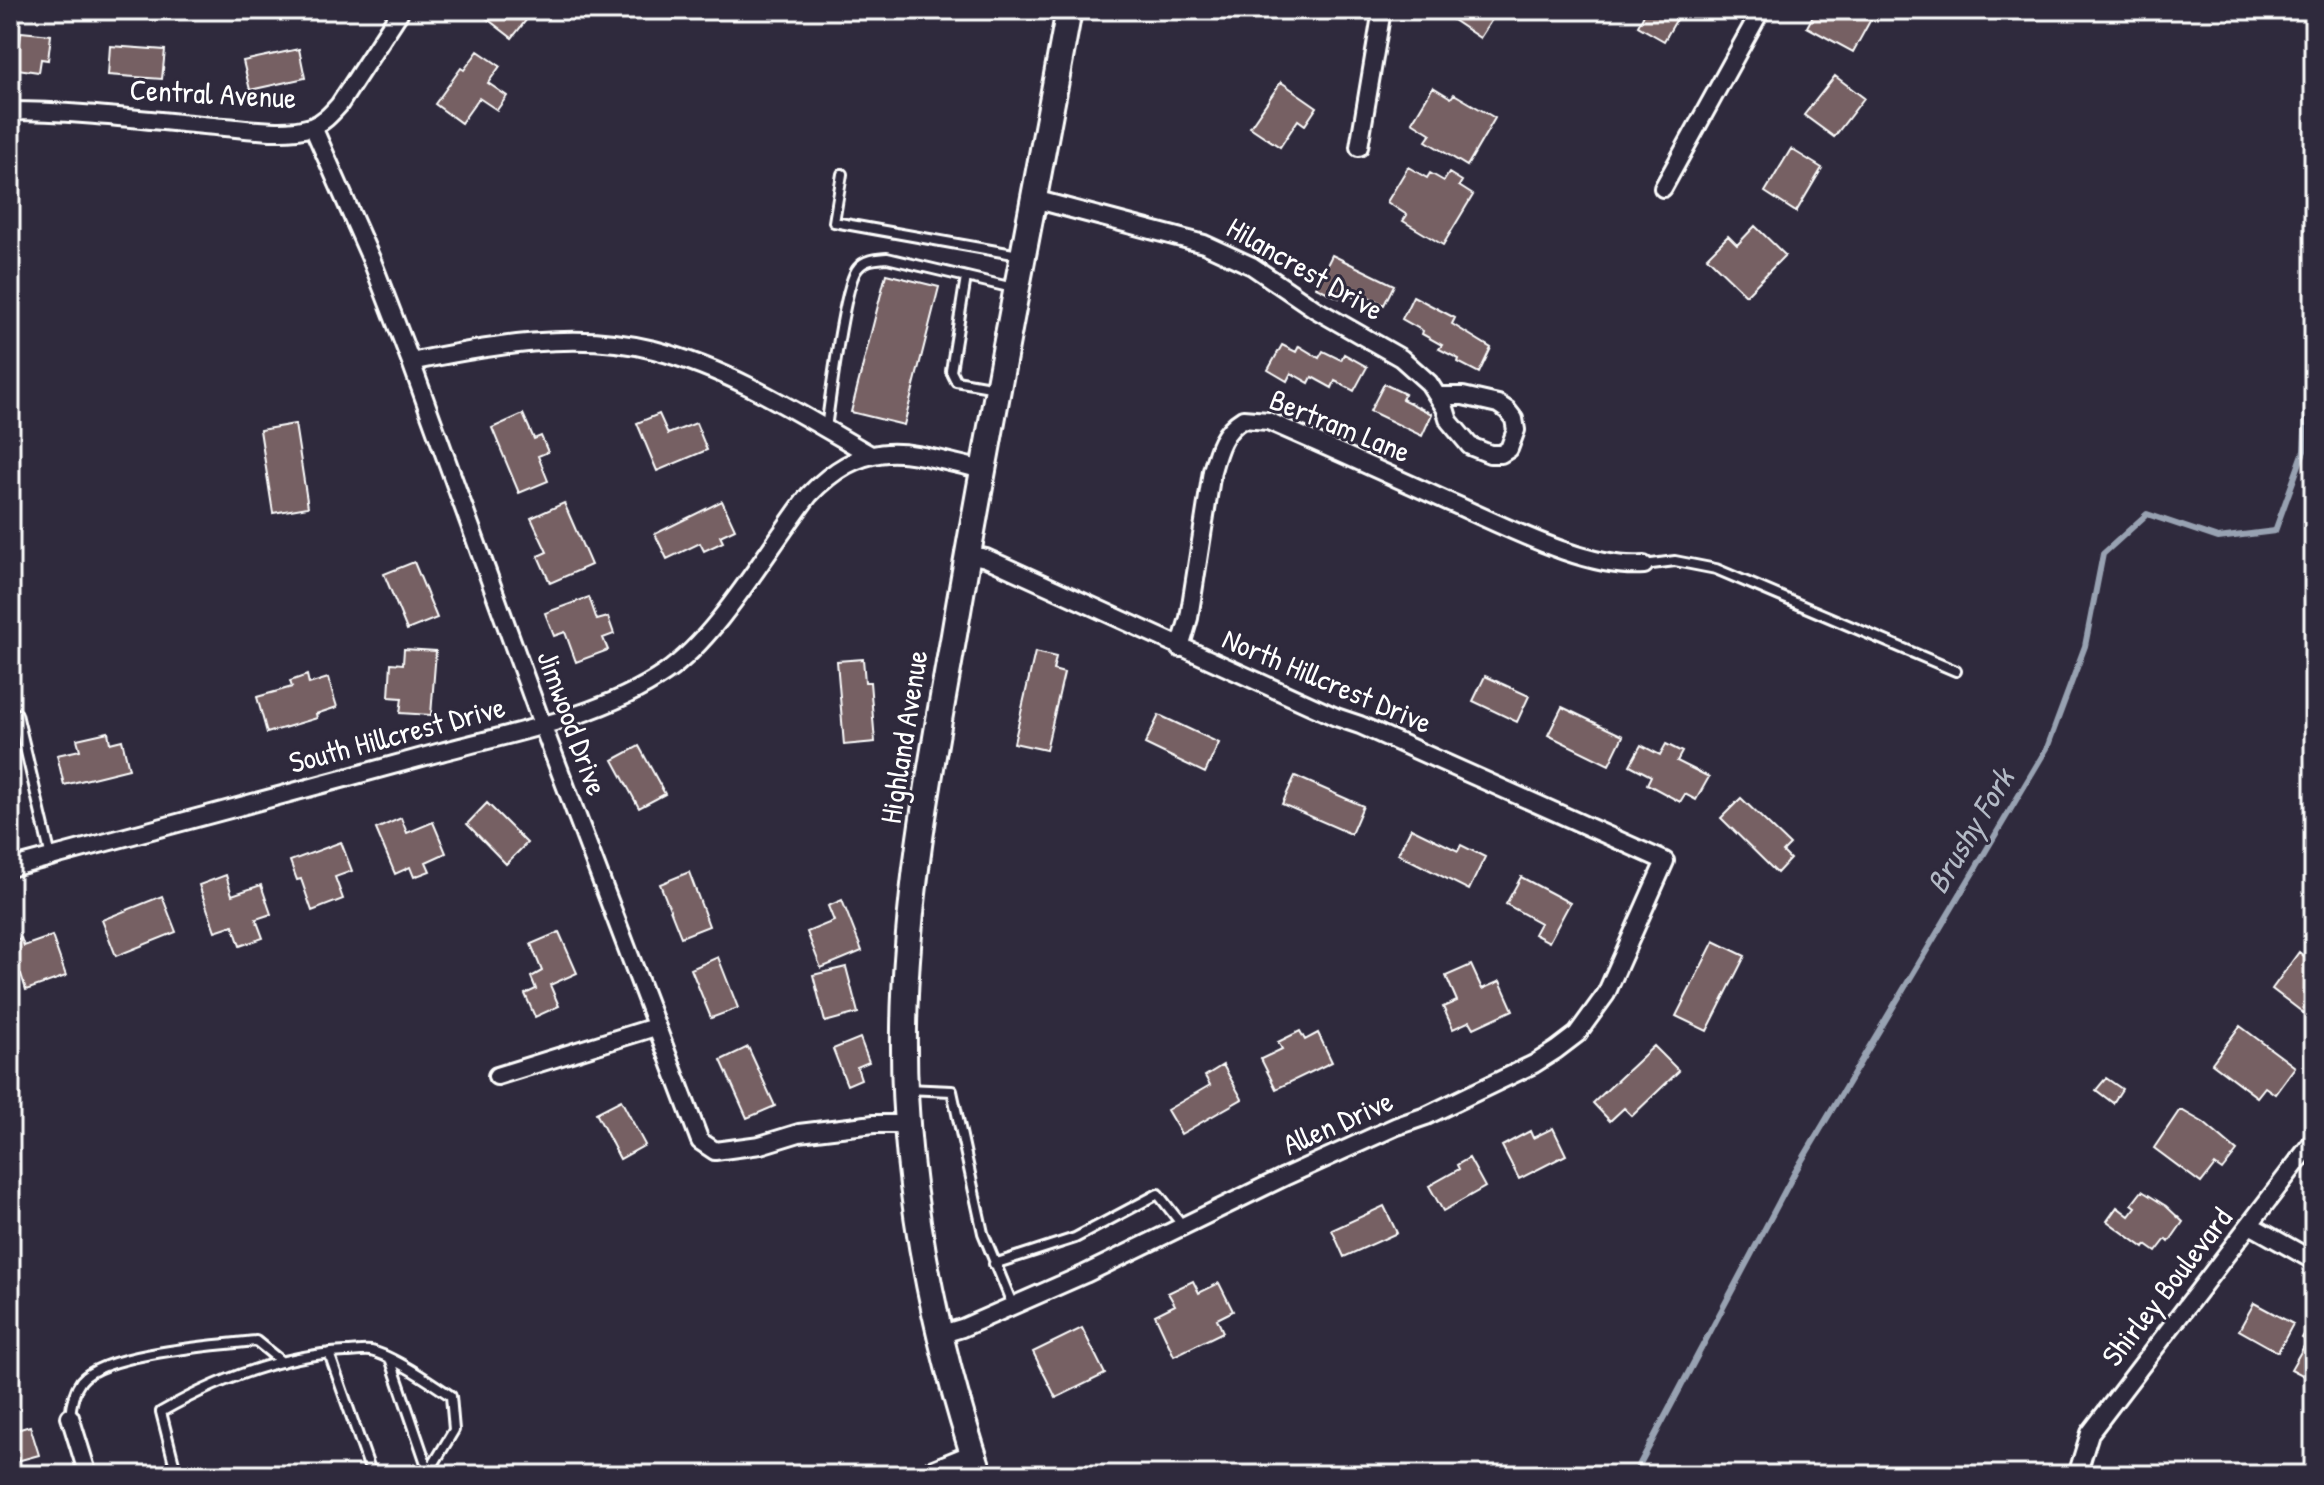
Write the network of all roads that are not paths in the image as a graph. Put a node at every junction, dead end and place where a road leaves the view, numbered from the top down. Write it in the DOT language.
graph roads {
  1 [pos="401,10"];
  2 [pos="1069,10"];
  3 [pos="1382,10"];
  4 [pos="1761,10"];
  5 [pos="10,111"];
  6 [pos="313,127"];
  7 [pos="1359,147"];
  8 [pos="842,174"];
  9 [pos="1663,188"];
  10 [pos="1034,199"];
  11 [pos="1024,256"];
  12 [pos="966,277"];
  13 [pos="1017,289"];
  14 [pos="411,362"];
  15 [pos="999,389"];
  16 [pos="1438,396"];
  17 [pos="826,429"];
  18 [pos="869,454"];
  19 [pos="983,470"];
  20 [pos="968,554"];
  21 [pos="1644,565"];
  22 [pos="1180,648"];
  23 [pos="1956,671"];
  24 [pos="17,714"];
  25 [pos="542,724"];
  26 [pos="51,857"];
  27 [pos="1665,861"];
  28 [pos="10,868"];
  29 [pos="655,1027"];
  30 [pos="497,1076"];
  31 [pos="906,1089"];
  32 [pos="907,1124"];
  33 [pos="2314,1140"];
  34 [pos="2250,1225"];
  35 [pos="1183,1226"];
  36 [pos="2314,1261"];
  37 [pos="994,1264"];
  38 [pos="1013,1306"];
  39 [pos="939,1335"];
  40 [pos="329,1353"];
  41 [pos="391,1361"];
  42 [pos="282,1362"];
  43 [pos="70,1417"];
  44 [pos="976,1464"];
  45 [pos="428,1473"];
  46 [pos="88,1475"];
  47 [pos="177,1475"];
  48 [pos="372,1475"];
  49 [pos="919,1475"];
  50 [pos="2077,1475"];
  1 -- 6 [label="street, Central Avenue"];
  2 -- 10 [label="main road, Highland Avenue"];
  3 -- 7 [label="street"];
  4 -- 9 [label="street"];
  5 -- 6 [label="street, Central Avenue"];
  6 -- 14 [label="street, Jimwood Drive"];
  8 -- 11 [label="lane"];
  10 -- 11 [label="main road, Highland Avenue"];
  10 -- 16 [label="street, Hilancrest Drive"];
  11 -- 13 [label="main road, Highland Avenue"];
  12 -- 13 [label="lane"];
  12 -- 15 [label="lane"];
  12 -- 17 [label="lane"];
  13 -- 15 [label="main road, Highland Avenue"];
  14 -- 17 [label="street"];
  14 -- 25 [label="street, Jimwood Drive"];
  15 -- 19 [label="main road, Highland Avenue"];
  16 -- 16 [label="street, Hilancrest Drive"];
  17 -- 18 [label="street"];
  18 -- 19 [label="street, South Hillcrest Drive"];
  18 -- 25 [label="street, South Hillcrest Drive"];
  19 -- 20 [label="main road, Highland Avenue"];
  20 -- 22 [label="street, North Hillcrest Drive"];
  20 -- 31 [label="main road, Highland Avenue"];
  21 -- 22 [label="street, Bertram Lane"];
  21 -- 23 [label="lane"];
  22 -- 27 [label="street, North Hillcrest Drive"];
  24 -- 26 [label="lane"];
  25 -- 26 [label="street, South Hillcrest Drive"];
  25 -- 29 [label="street, Jimwood Drive"];
  26 -- 28 [label="street, South Hillcrest Drive"];
  27 -- 35 [label="street, Allen Drive"];
  29 -- 30 [label="street"];
  29 -- 32 [label="street, Jimwood Drive"];
  31 -- 32 [label="main road, Highland Avenue"];
  31 -- 37 [label="lane"];
  32 -- 39 [label="main road, Highland Avenue"];
  33 -- 34 [label="street, Shirley Boulevard"];
  34 -- 36 [label="street"];
  34 -- 50 [label="street, Shirley Boulevard"];
  35 -- 37 [label="lane"];
  35 -- 38 [label="street, Allen Drive"];
  37 -- 38 [label="lane"];
  38 -- 39 [label="street, Allen Drive"];
  39 -- 44 [label="main road, Highland Avenue"];
  40 -- 41 [label="lane"];
  40 -- 42 [label="lane"];
  40 -- 48 [label="lane"];
  41 -- 45 [label="lane"];
  41 -- 45 [label="lane"];
  42 -- 43 [label="lane"];
  42 -- 47 [label="lane"];
  43 -- 46 [label="street"];
  44 -- 49 [label="street"];
}
